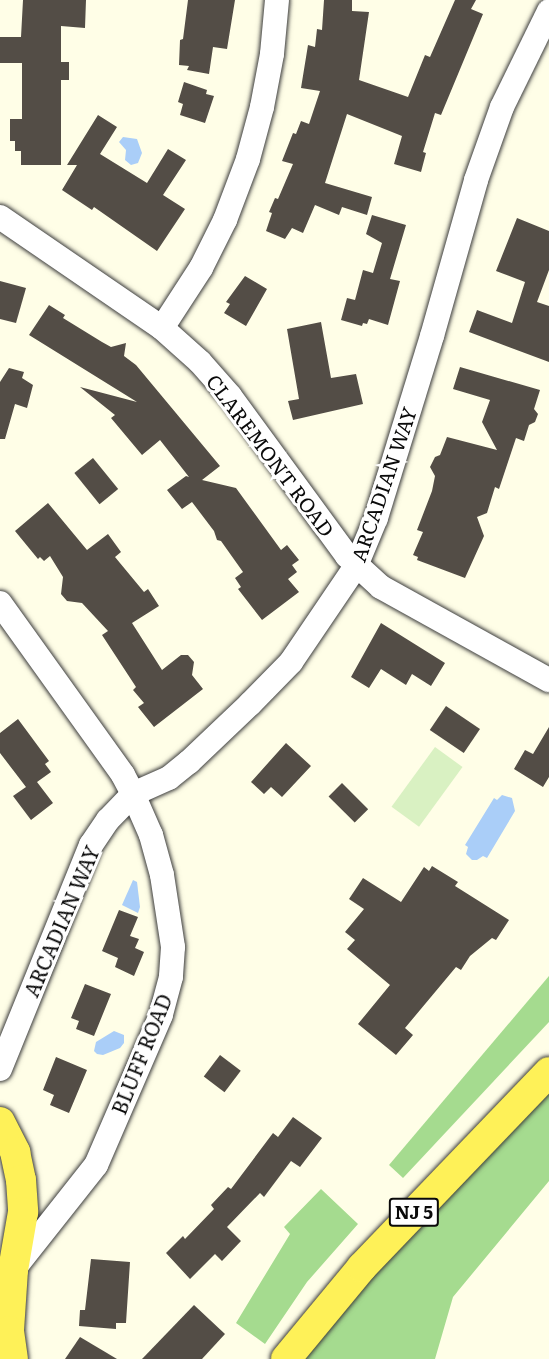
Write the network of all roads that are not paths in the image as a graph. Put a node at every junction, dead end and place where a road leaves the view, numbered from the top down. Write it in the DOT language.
graph roads {
  1 [pos="277,0"];
  2 [pos="549,11"];
  3 [pos="0,217"];
  4 [pos="162,328"];
  5 [pos="356,566"];
  6 [pos="0,603"];
  7 [pos="549,680"];
  8 [pos="133,794"];
  9 [pos="0,1069"];
  10 [pos="549,1072"];
  11 [pos="0,1122"];
  12 [pos="13,1270"];
  13 [pos="13,1359"];
  14 [pos="286,1359"];
  1 -- 4 [label="street"];
  2 -- 5 [label="street, ARCADIAN WAY"];
  3 -- 4 [label="street, CLAREMONT ROAD"];
  4 -- 5 [label="street, CLAREMONT ROAD"];
  5 -- 7 [label="street, CLAREMONT ROAD"];
  5 -- 8 [label="street, ARCADIAN WAY"];
  6 -- 8 [label="street, BLUFF ROAD"];
  8 -- 9 [label="street, ARCADIAN WAY"];
  8 -- 12 [label="street, BLUFF ROAD"];
  10 -- 14 [label="main road, NJ 5"];
  11 -- 12 [label="main road"];
  12 -- 13 [label="main road"];
}
